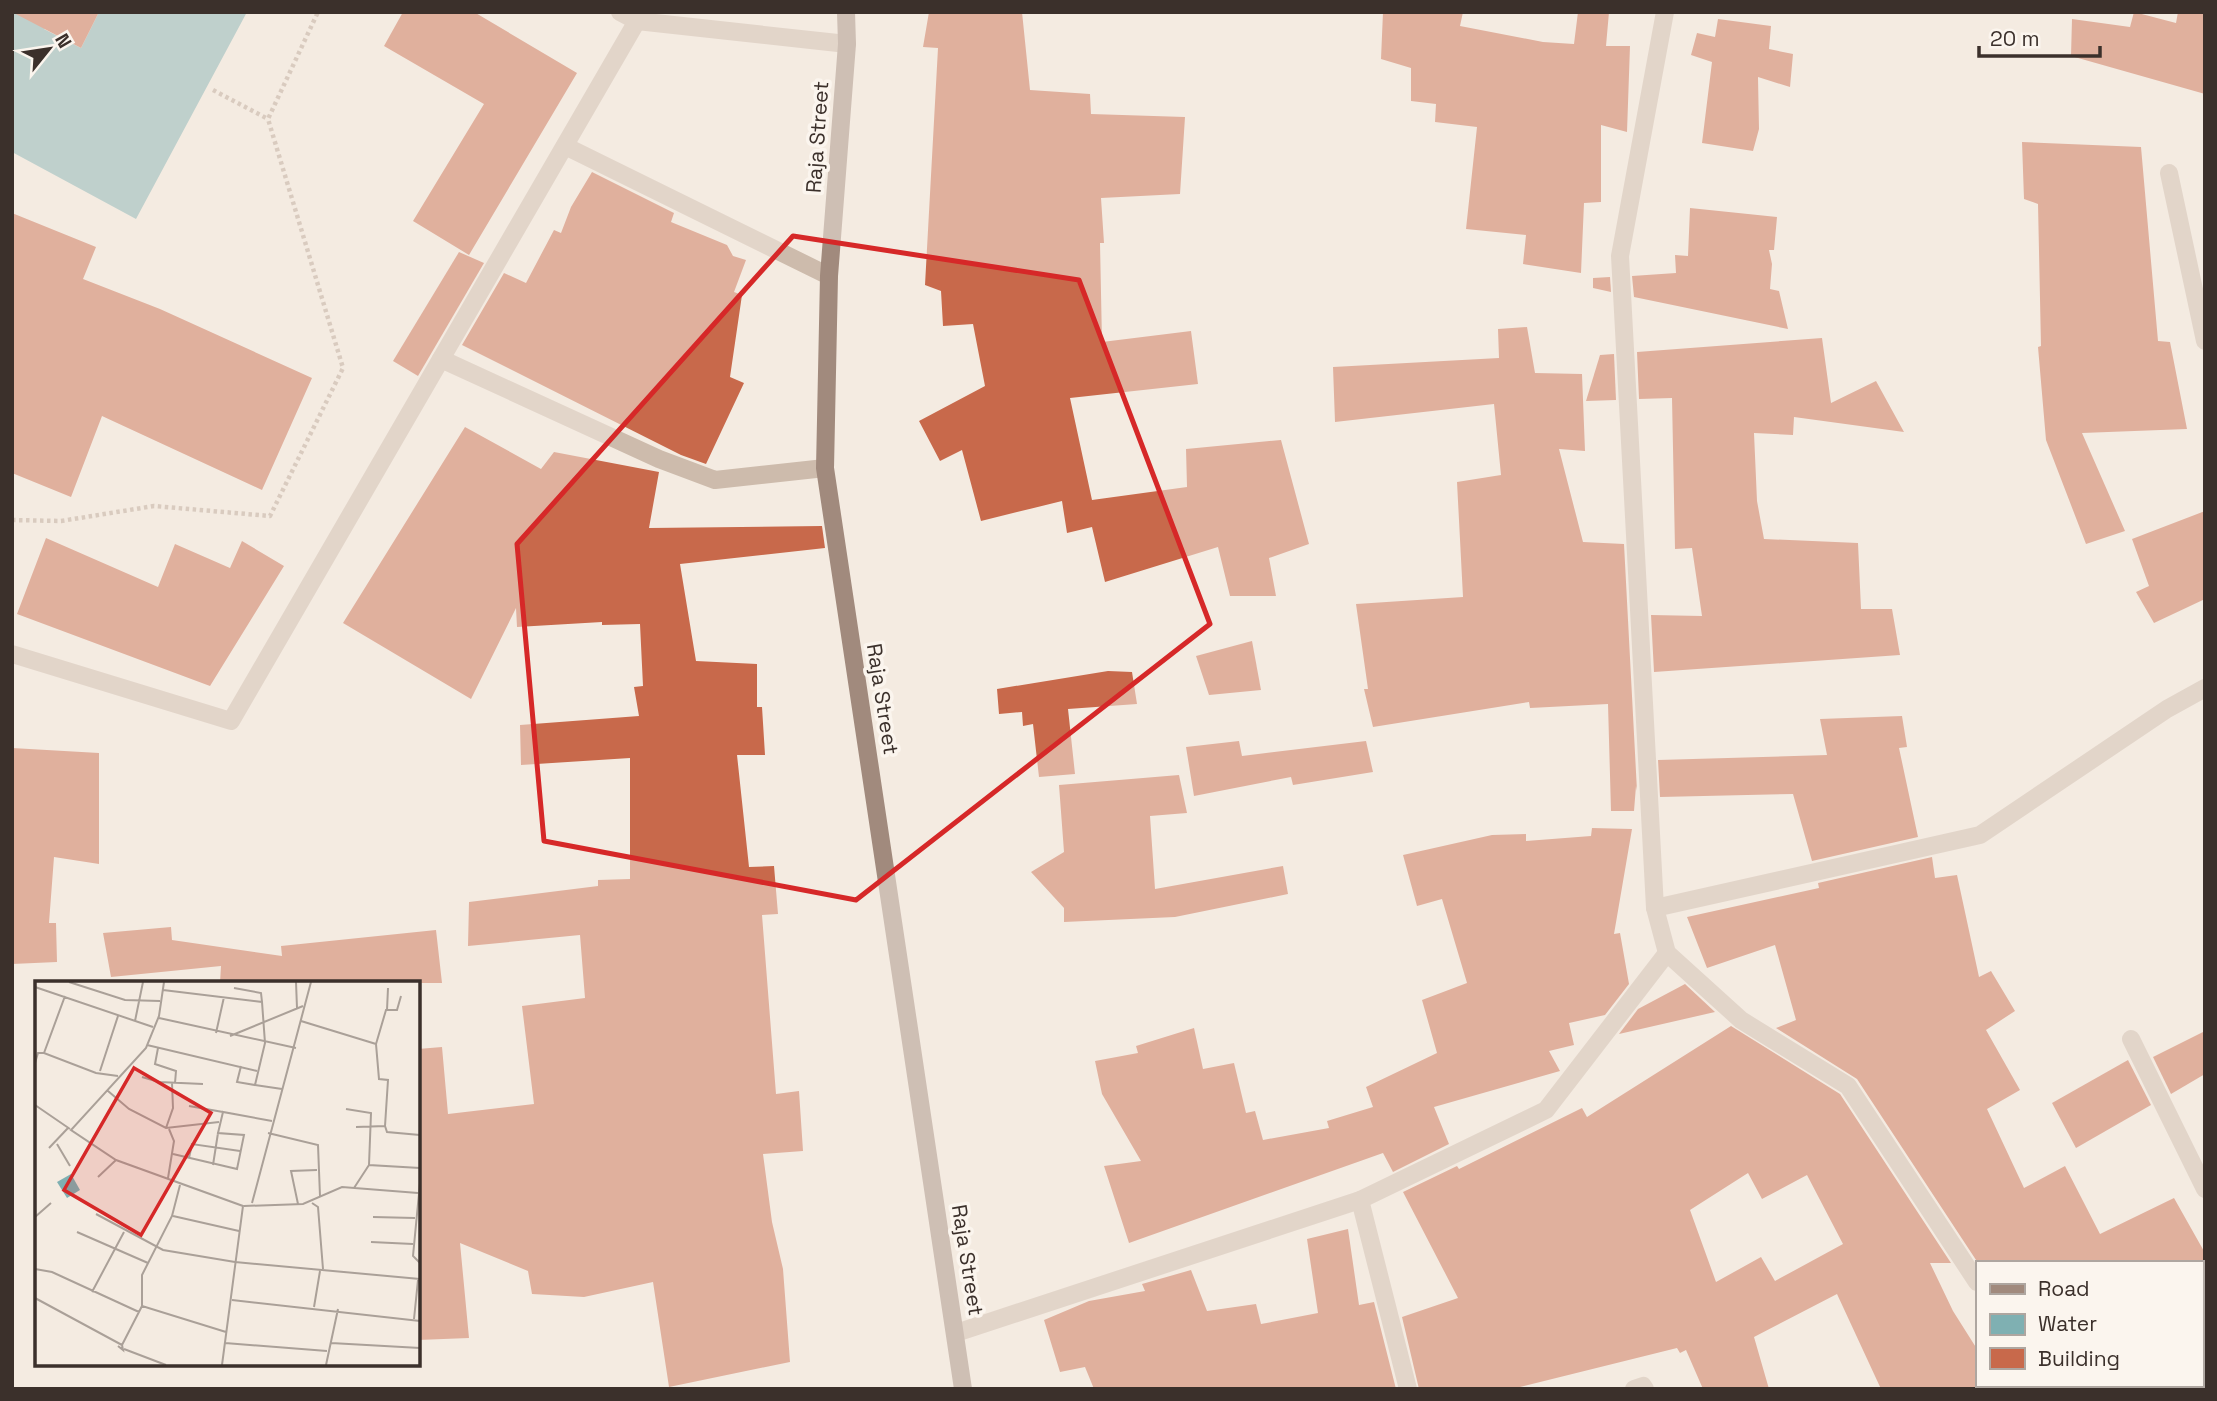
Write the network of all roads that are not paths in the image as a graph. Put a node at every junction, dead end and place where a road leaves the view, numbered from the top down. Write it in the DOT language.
graph roads {
  1 [pos="620,12"];
  2 [pos="846,12"];
  3 [pos="1665,12"];
  4 [pos="637,21"];
  5 [pos="847,44"];
  6 [pos="565,146"];
  7 [pos="2169,173"];
  8 [pos="829,276"];
  9 [pos="2205,341"];
  10 [pos="441,359"];
  11 [pos="825,468"];
  12 [pos="12,654"];
  13 [pos="2205,688"];
  14 [pos="1655,908"];
  15 [pos="1667,953"];
  16 [pos="2131,1040"];
  17 [pos="2205,1189"];
  18 [pos="1360,1200"];
  19 [pos="1976,1280"];
  20 [pos="956,1333"];
  21 [pos="963,1389"];
  22 [pos="1408,1389"];
  23 [pos="1634,1389"];
  24 [pos="1645,1389"];
  1 -- 4 [label="street"];
  2 -- 5 [label="main road, Raja Street"];
  3 -- 14 [label="street"];
  4 -- 5 [label="street"];
  4 -- 6 [label="street"];
  5 -- 8 [label="main road, Raja Street"];
  6 -- 8 [label="street"];
  6 -- 10 [label="street"];
  7 -- 9 [label="street"];
  8 -- 11 [label="main road, Raja Street"];
  10 -- 11 [label="street"];
  10 -- 12 [label="street"];
  11 -- 20 [label="main road, Raja Street"];
  13 -- 14 [label="street"];
  14 -- 15 [label="street"];
  15 -- 18 [label="street"];
  15 -- 19 [label="street"];
  16 -- 17 [label="street"];
  18 -- 20 [label="street"];
  18 -- 22 [label="street"];
  20 -- 21 [label="main road, Raja Street"];
  23 -- 24 [label="street"];
}
